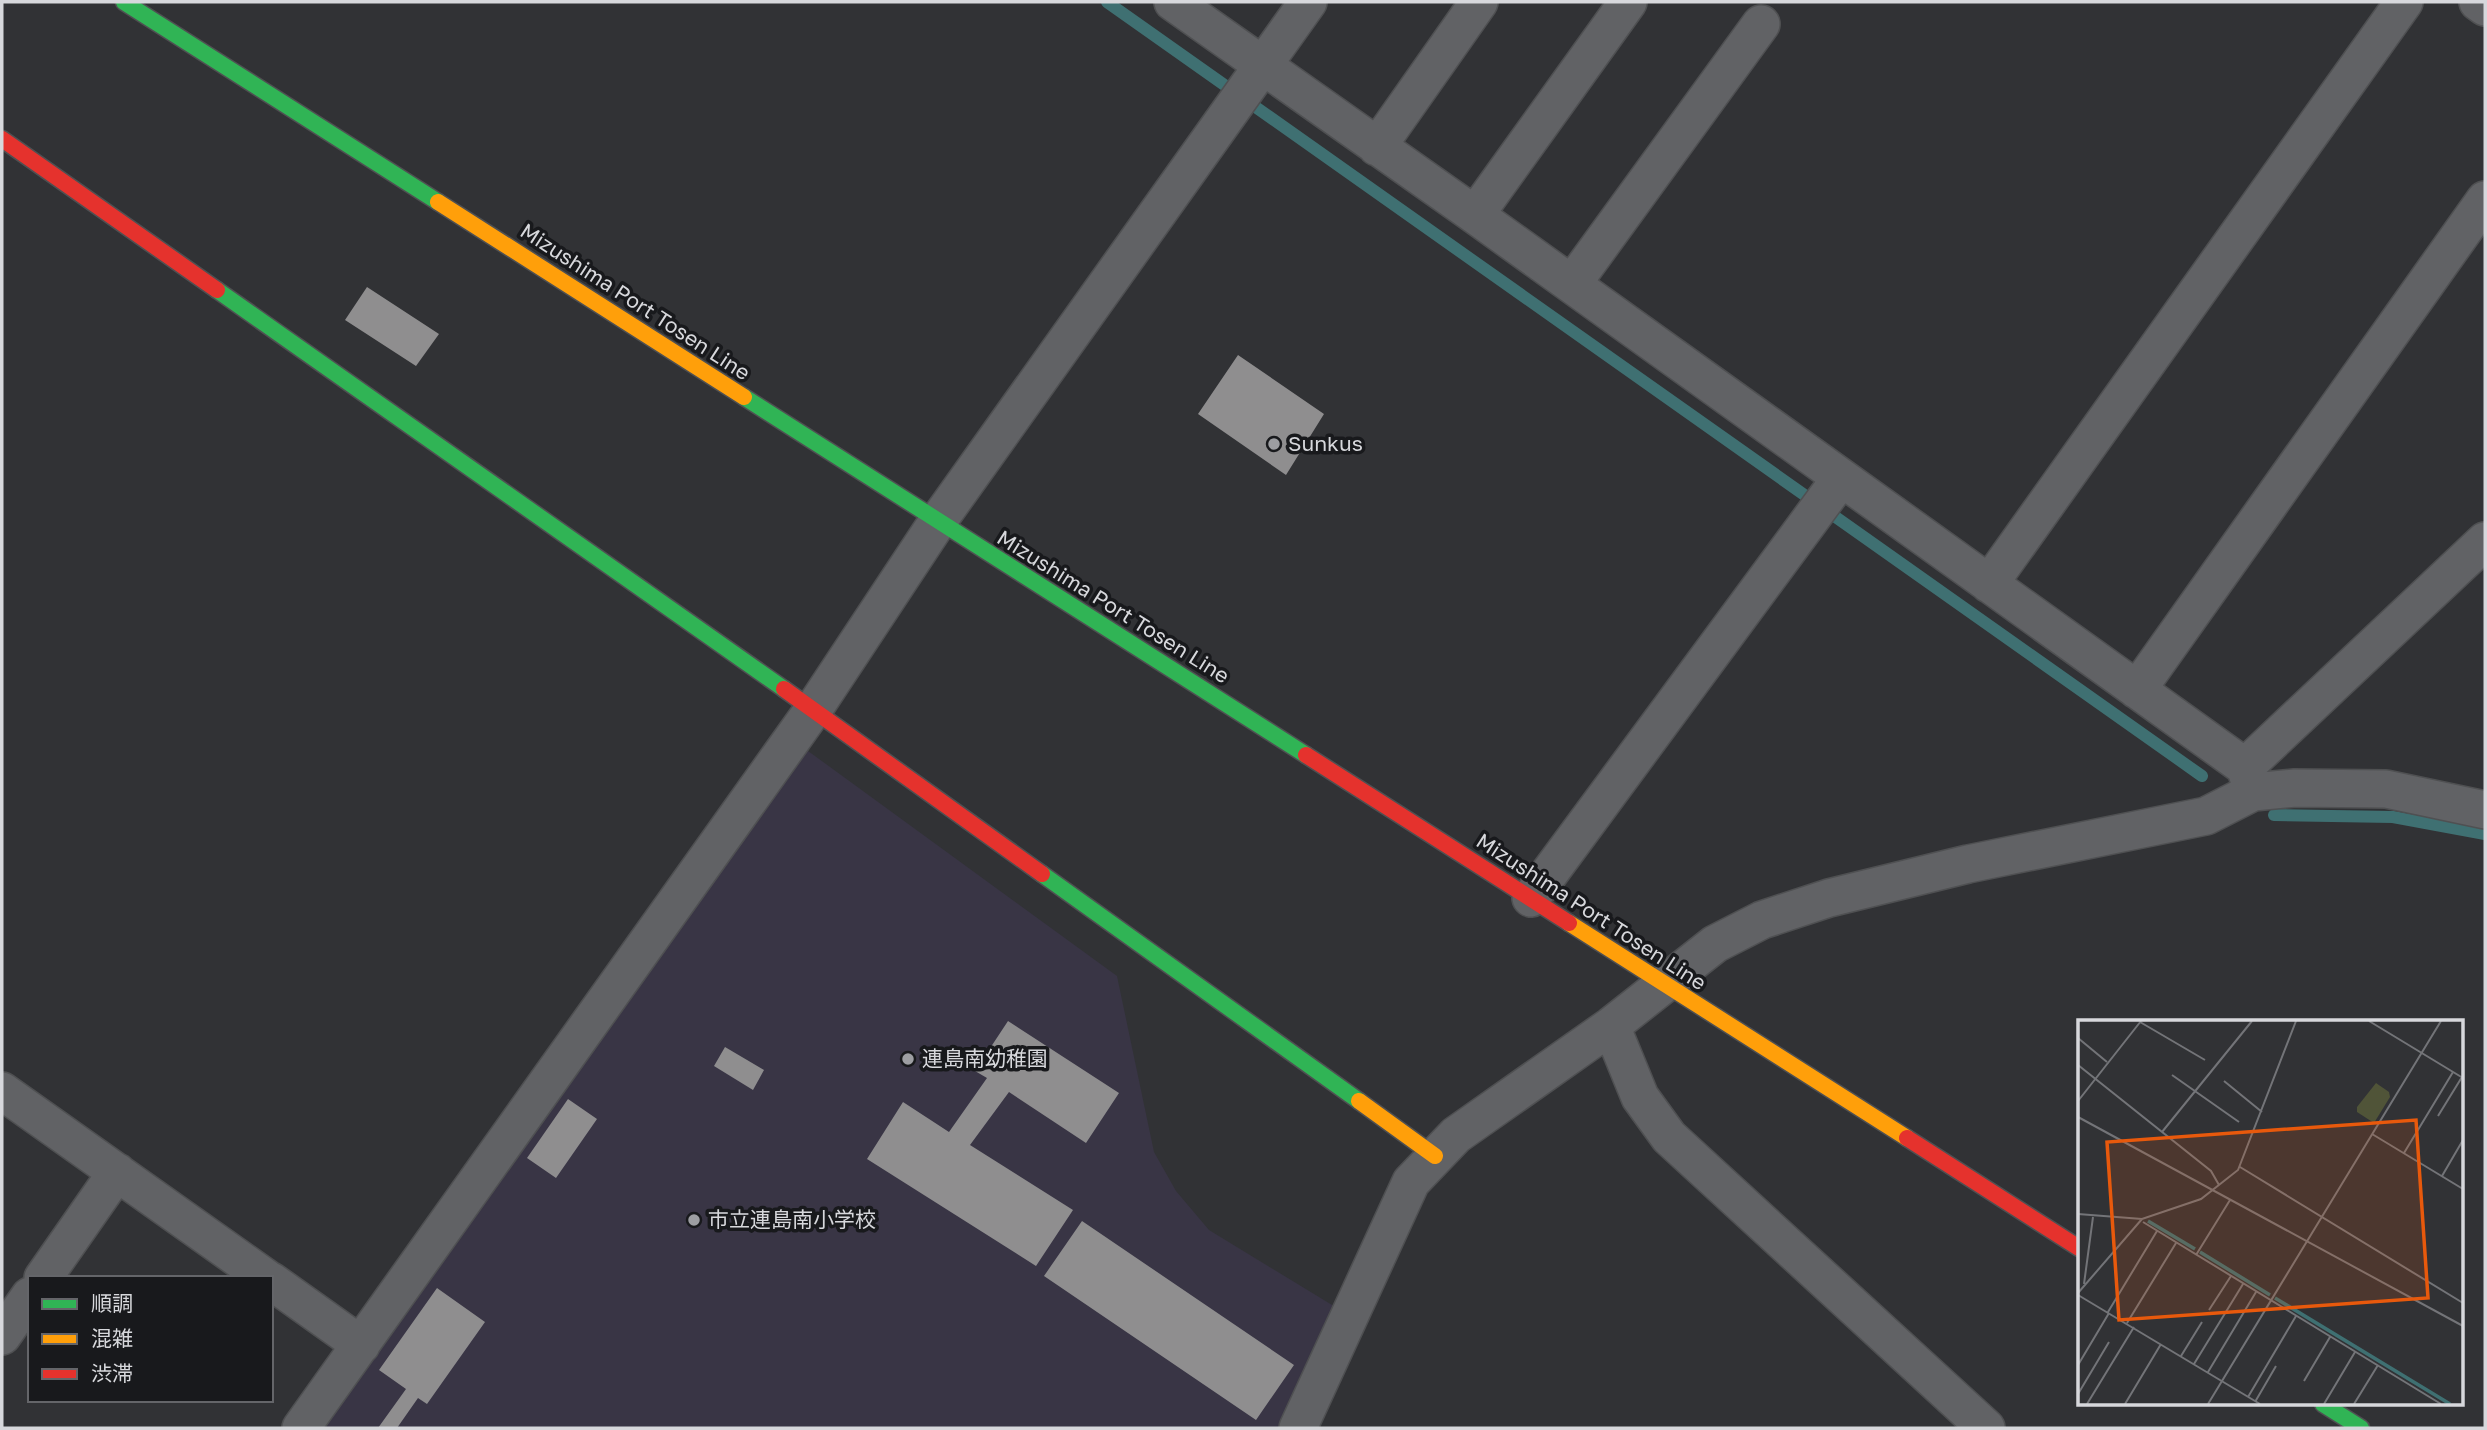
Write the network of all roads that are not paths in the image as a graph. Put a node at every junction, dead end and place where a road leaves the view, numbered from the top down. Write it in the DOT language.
graph roads {
  1 [pos="124,2"];
  2 [pos="1173,2"];
  3 [pos="1308,2"];
  4 [pos="1479,2"];
  5 [pos="1628,2"];
  6 [pos="2404,2"];
  7 [pos="2478,2"];
  8 [pos="2485,7"];
  9 [pos="1761,24"];
  10 [pos="1249,84"];
  11 [pos="2,139"];
  12 [pos="1377,147"];
  13 [pos="2485,200"];
  14 [pos="1475,215"];
  15 [pos="1572,285"];
  16 [pos="1827,496"];
  17 [pos="939,521"];
  18 [pos="2485,541"];
  19 [pos="1989,584"];
  20 [pos="2137,690"];
  21 [pos="813,710"];
  22 [pos="2249,780"];
  23 [pos="2485,810"];
  24 [pos="1531,898"];
  25 [pos="1664,983"];
  26 [pos="1611,1026"];
  27 [pos="2,1091"];
  28 [pos="1435,1156"];
  29 [pos="117,1172"];
  30 [pos="2078,1247"];
  31 [pos="44,1276"];
  32 [pos="263,1276"];
  33 [pos="273,1282"];
  34 [pos="28,1299"];
  35 [pos="2,1336"];
  36 [pos="360,1345"];
  37 [pos="2326,1406"];
  38 [pos="301,1428"];
  39 [pos="1298,1428"];
  40 [pos="1986,1428"];
  41 [pos="2361,1428"];
  1 -- 17 [label="main road, Mizushima Port Tosen Line"];
  2 -- 10 [label="street"];
  3 -- 10 [label="street"];
  4 -- 12 [label="street"];
  5 -- 14 [label="street"];
  6 -- 19 [label="street"];
  7 -- 8 [label="street"];
  9 -- 15 [label="street"];
  10 -- 12 [label="street"];
  10 -- 17 [label="street"];
  11 -- 21 [label="main road"];
  12 -- 14 [label="street"];
  13 -- 20 [label="street"];
  14 -- 15 [label="street"];
  15 -- 16 [label="street"];
  16 -- 19 [label="street"];
  16 -- 24 [label="street"];
  17 -- 21 [label="street"];
  17 -- 24 [label="main road, Mizushima Port Tosen Line"];
  18 -- 22 [label="street"];
  19 -- 20 [label="street"];
  20 -- 22 [label="street"];
  21 -- 28 [label="main road"];
  21 -- 36 [label="street"];
  22 -- 23 [label="street"];
  22 -- 25 [label="street"];
  24 -- 25 [label="main road, Mizushima Port Tosen Line"];
  25 -- 26 [label="street"];
  25 -- 30 [label="main road, Mizushima Port Tosen Line"];
  26 -- 28 [label="street"];
  26 -- 40 [label="street"];
  27 -- 29 [label="street"];
  28 -- 39 [label="street"];
  29 -- 31 [label="street"];
  29 -- 32 [label="street"];
  33 -- 36 [label="street"];
  34 -- 35 [label="street"];
  36 -- 38 [label="street"];
  37 -- 41 [label="main road"];
}
